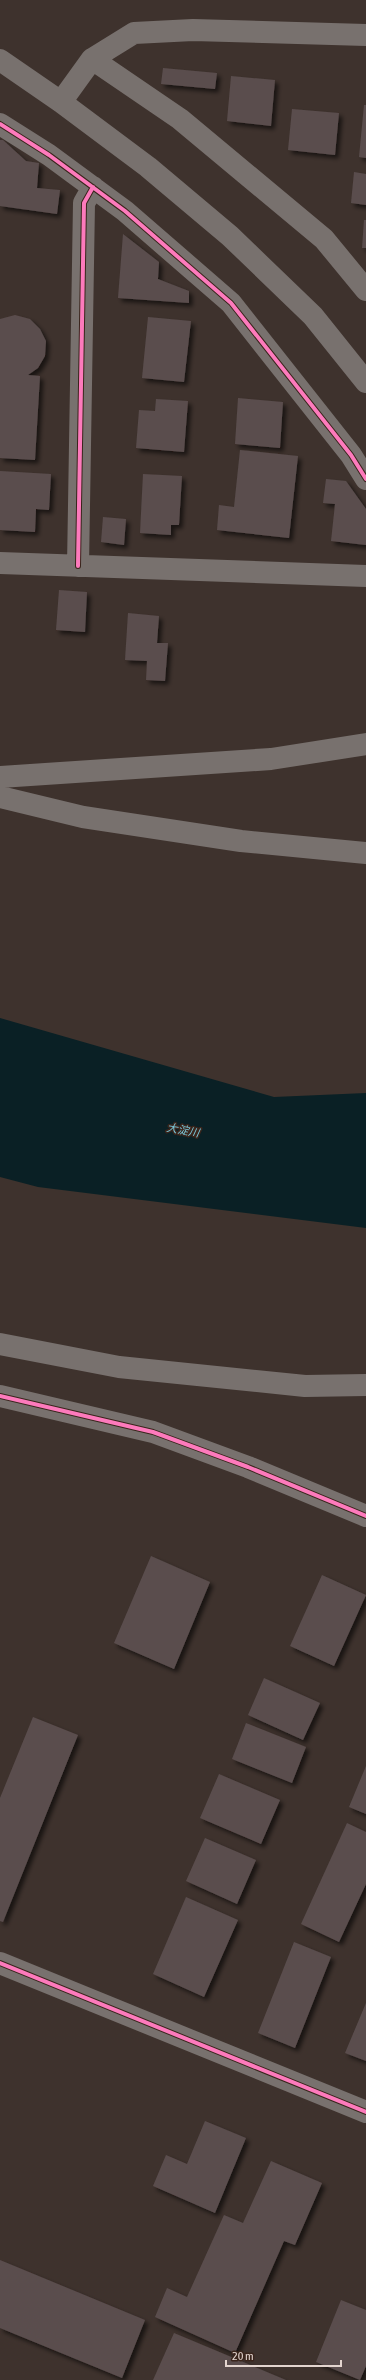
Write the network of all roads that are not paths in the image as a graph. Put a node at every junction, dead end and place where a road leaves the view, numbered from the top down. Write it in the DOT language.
graph roads {
  1 [pos="366,35"];
  2 [pos="92,59"];
  3 [pos="0,60"];
  4 [pos="62,102"];
  5 [pos="0,124"];
  6 [pos="93,187"];
  7 [pos="366,290"];
  8 [pos="366,382"];
  9 [pos="366,479"];
  10 [pos="0,563"];
  11 [pos="78,566"];
  12 [pos="366,576"];
  13 [pos="366,744"];
  14 [pos="0,777"];
  15 [pos="0,798"];
  16 [pos="366,853"];
  17 [pos="0,1344"];
  18 [pos="366,1385"];
  19 [pos="0,1396"];
  20 [pos="366,1516"];
  21 [pos="0,1963"];
  22 [pos="366,2112"];
  1 -- 2 [label="street"];
  2 -- 4 [label="street"];
  2 -- 7 [label="street"];
  3 -- 4 [label="street"];
  4 -- 8 [label="street"];
  5 -- 6 [label="street"];
  6 -- 9 [label="street"];
  6 -- 11 [label="street"];
  10 -- 11 [label="street"];
  11 -- 12 [label="street"];
  13 -- 14 [label="street"];
  15 -- 16 [label="street"];
  17 -- 18 [label="street"];
  19 -- 20 [label="street"];
  21 -- 22 [label="street"];
}
